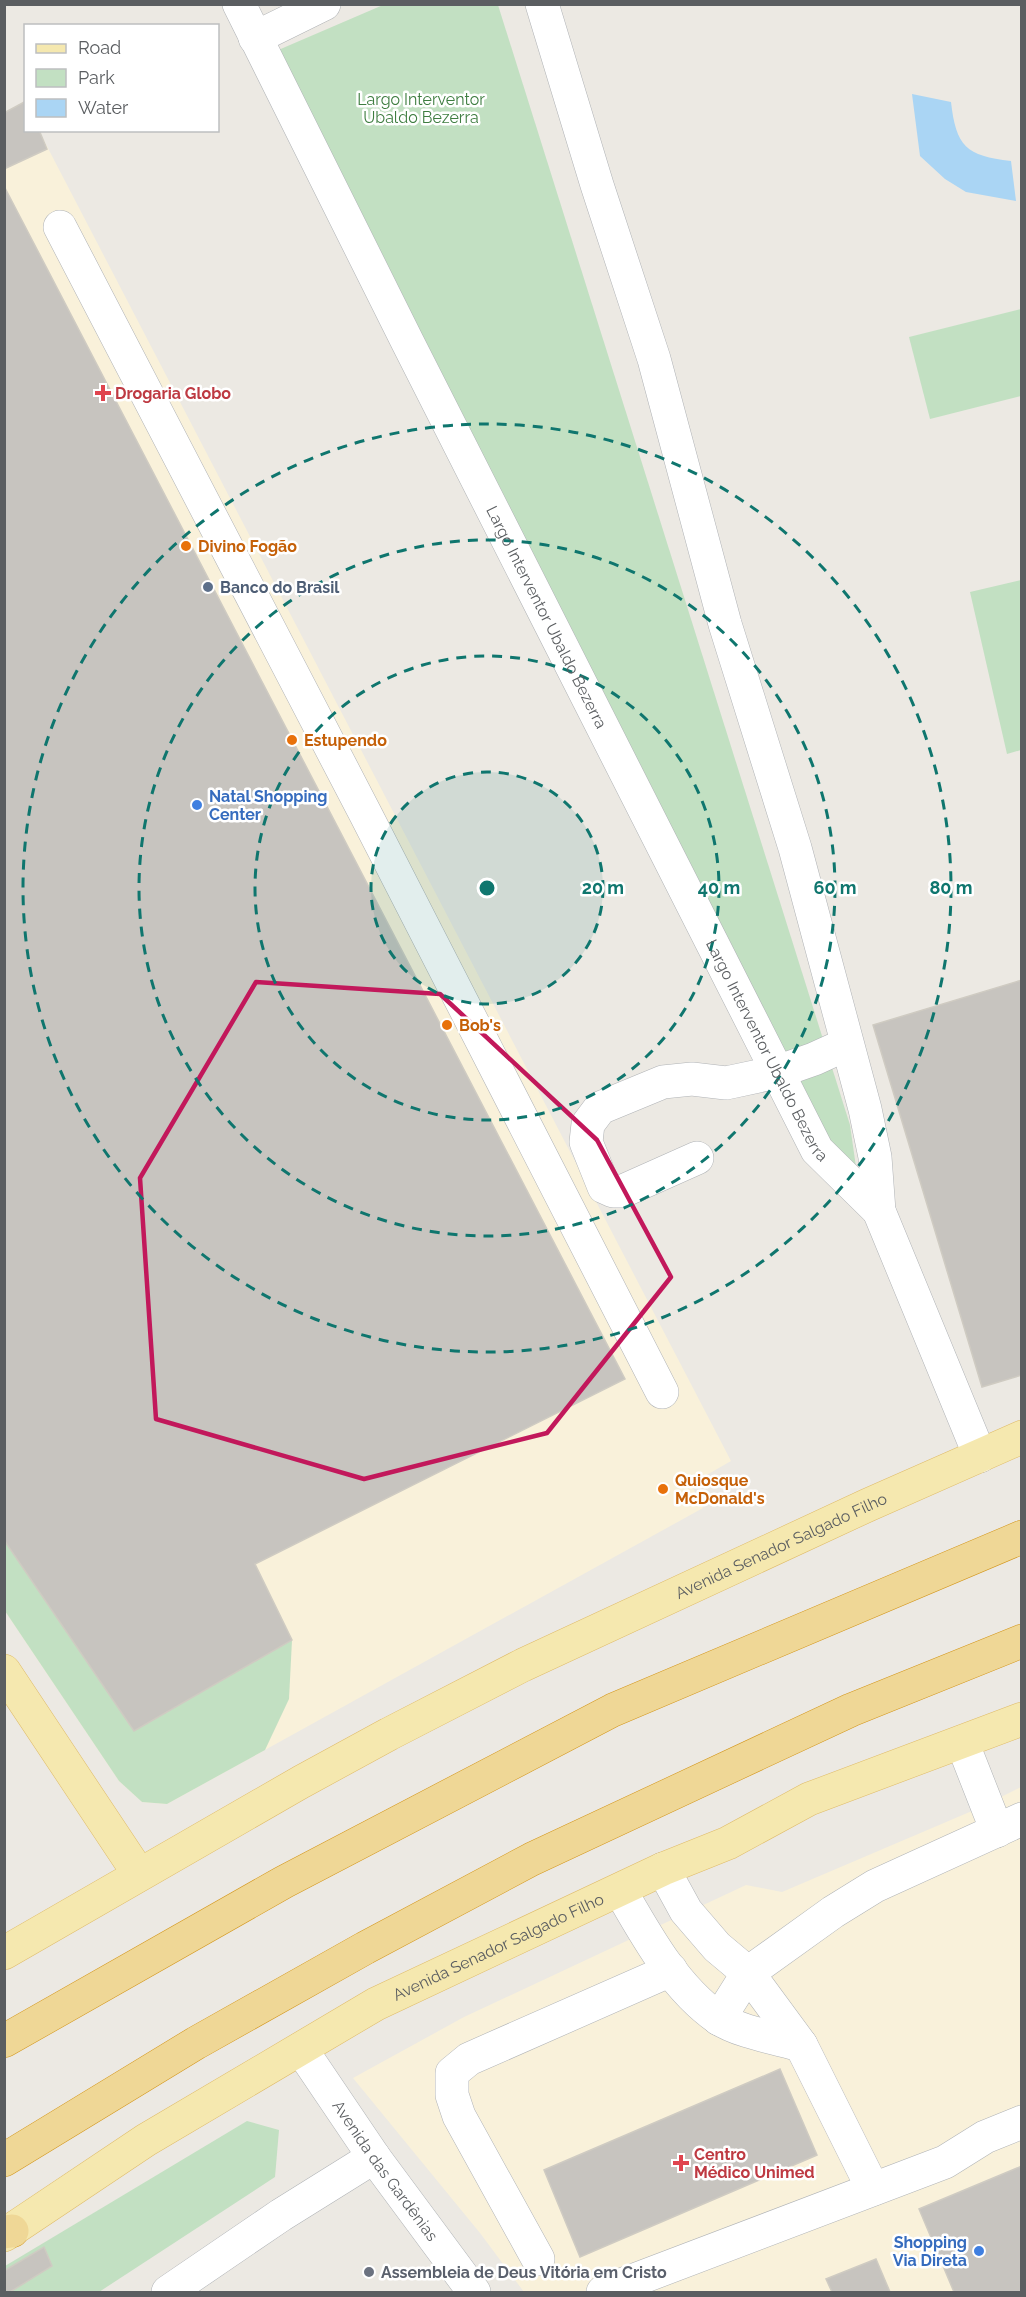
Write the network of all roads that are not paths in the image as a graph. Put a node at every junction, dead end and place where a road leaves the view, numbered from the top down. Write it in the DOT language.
graph roads {
  1 [pos="239,4"];
  2 [pos="324,4"];
  3 [pos="542,4"];
  4 [pos="255,38"];
  5 [pos="60,227"];
  6 [pos="845,1035"];
  7 [pos="772,1062"];
  8 [pos="697,1158"];
  9 [pos="879,1211"];
  10 [pos="662,1392"];
  11 [pos="1022,1437"];
  12 [pos="980,1456"];
  13 [pos="1022,1537"];
  14 [pos="1022,1641"];
  15 [pos="4,1671"];
  16 [pos="1022,1719"];
  17 [pos="962,1742"];
  18 [pos="1009,1825"];
  19 [pos="663,1869"];
  20 [pos="139,1874"];
  21 [pos="620,1890"];
  22 [pos="4,1953"];
  23 [pos="671,1970"];
  24 [pos="748,1973"];
  25 [pos="719,2019"];
  26 [pos="4,2041"];
  27 [pos="801,2045"];
  28 [pos="301,2049"];
  29 [pos="1022,2122"];
  30 [pos="374,2157"];
  31 [pos="4,2160"];
  32 [pos="873,2189"];
  33 [pos="7,2233"];
  34 [pos="538,2259"];
  35 [pos="168,2292"];
  36 [pos="474,2292"];
  37 [pos="603,2292"];
  1 -- 4 [label="street, Largo Interventor Ubaldo Bezerra"];
  2 -- 4 [label="street"];
  3 -- 6 [label="street, Largo Interventor Ubaldo Bezerra"];
  4 -- 7 [label="street, Largo Interventor Ubaldo Bezerra"];
  5 -- 10 [label="street"];
  6 -- 7 [label="street"];
  6 -- 9 [label="street, Largo Interventor Ubaldo Bezerra"];
  7 -- 8 [label="street"];
  7 -- 9 [label="street, Largo Interventor Ubaldo Bezerra"];
  9 -- 12 [label="street, Largo Interventor Ubaldo Bezerra"];
  11 -- 12 [label="main road, Avenida Senador Salgado Filho"];
  12 -- 20 [label="main road, Avenida Senador Salgado Filho"];
  13 -- 26 [label="highway"];
  14 -- 31 [label="highway"];
  15 -- 20 [label="main road"];
  16 -- 17 [label="main road, Avenida Senador Salgado Filho"];
  17 -- 18 [label="street"];
  17 -- 19 [label="main road, Avenida Senador Salgado Filho"];
  18 -- 24 [label="street"];
  19 -- 21 [label="main road, Avenida Senador Salgado Filho"];
  19 -- 24 [label="street"];
  20 -- 22 [label="main road, Avenida Senador Salgado Filho"];
  21 -- 23 [label="street"];
  21 -- 28 [label="main road, Avenida Senador Salgado Filho"];
  23 -- 25 [label="street"];
  23 -- 34 [label="street"];
  24 -- 25 [label="street"];
  24 -- 27 [label="street"];
  25 -- 27 [label="street"];
  27 -- 32 [label="street"];
  28 -- 30 [label="street, Avenida das Gardênias"];
  28 -- 33 [label="main road, Avenida Senador Salgado Filho"];
  29 -- 32 [label="street"];
  30 -- 35 [label="street"];
  30 -- 36 [label="street, Avenida das Gardênias"];
  32 -- 37 [label="street"];
}
